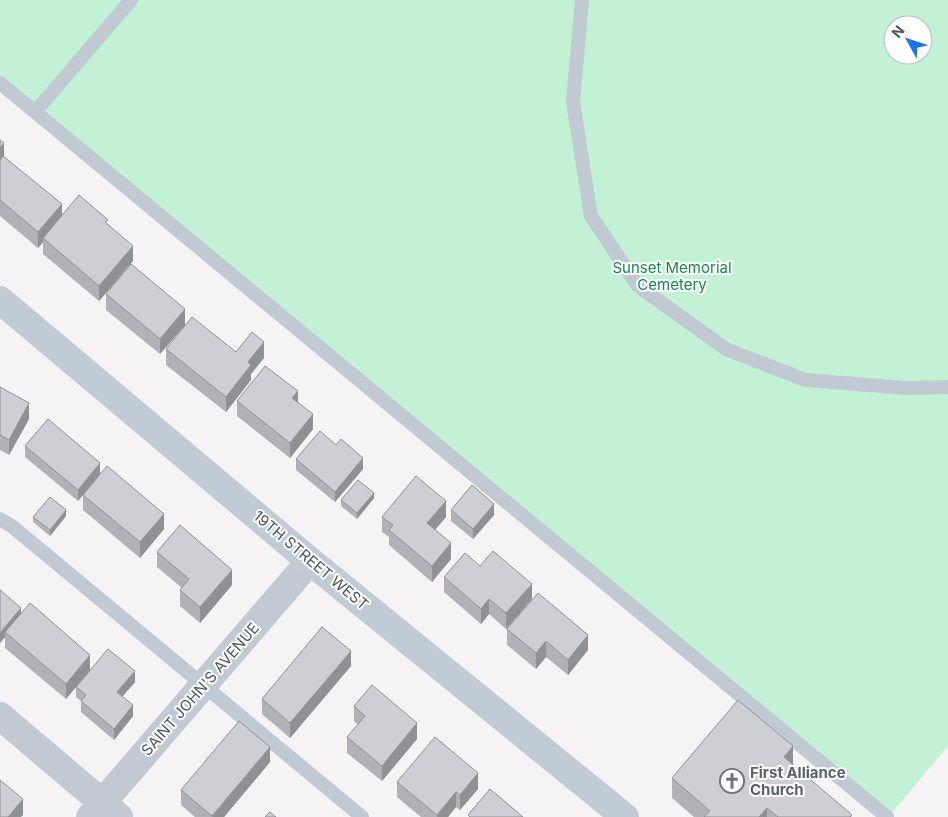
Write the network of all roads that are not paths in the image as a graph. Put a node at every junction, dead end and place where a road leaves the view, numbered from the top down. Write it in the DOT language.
graph roads {
  1 [pos="131,0"];
  2 [pos="582,0"];
  3 [pos="0,83"];
  4 [pos="35,112"];
  5 [pos="6,310"];
  6 [pos="948,388"];
  7 [pos="0,519"];
  8 [pos="310,561"];
  9 [pos="204,684"];
  10 [pos="0,716"];
  11 [pos="104,812"];
  12 [pos="362,817"];
  13 [pos="625,817"];
  14 [pos="887,817"];
  1 -- 4 [label="lane"];
  2 -- 6 [label="lane"];
  3 -- 4 [label="lane"];
  4 -- 14 [label="lane"];
  5 -- 8 [label="street, 19TH STREET WEST"];
  7 -- 9 [label="lane"];
  8 -- 9 [label="street, SAINT JOHN'S AVENUE"];
  8 -- 13 [label="street, 19TH STREET WEST"];
  9 -- 11 [label="street, SAINT JOHN'S AVENUE"];
  9 -- 12 [label="lane"];
  10 -- 11 [label="street"];
}
